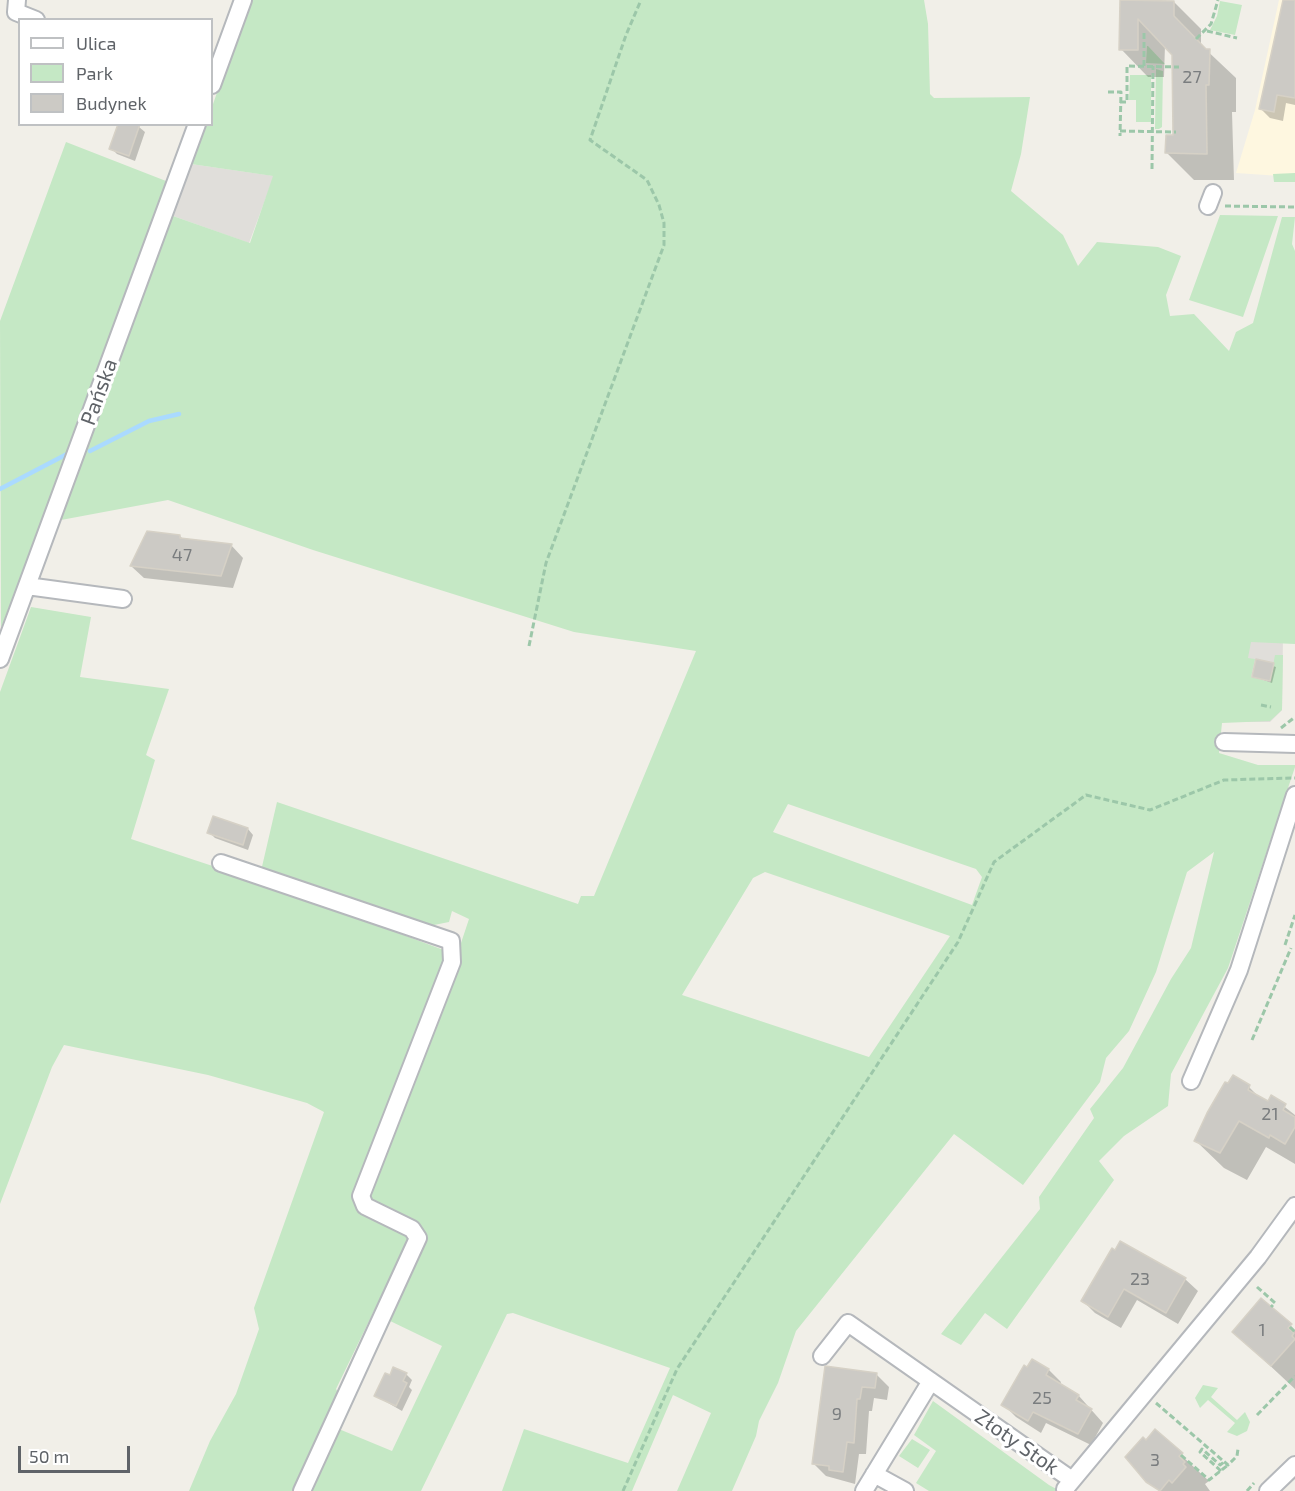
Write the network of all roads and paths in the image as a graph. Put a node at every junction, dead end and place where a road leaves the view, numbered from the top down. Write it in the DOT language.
graph roads {
  1 [pos="17,0"];
  2 [pos="243,0"];
  3 [pos="641,0"];
  4 [pos="1218,0"];
  5 [pos="31,18"];
  6 [pos="1206,31"];
  7 [pos="1144,32"];
  8 [pos="1237,38"];
  9 [pos="1196,39"];
  10 [pos="1144,66"];
  11 [pos="1153,66"];
  12 [pos="1179,67"];
  13 [pos="213,82"];
  14 [pos="1108,92"];
  15 [pos="1120,102"];
  16 [pos="196,126"];
  17 [pos="1153,132"];
  18 [pos="1176,132"];
  19 [pos="1152,169"];
  20 [pos="1211,199"];
  21 [pos="1295,207"];
  22 [pos="27,586"];
  23 [pos="123,599"];
  24 [pos="529,646"];
  25 [pos="0,659"];
  26 [pos="1261,705"];
  27 [pos="1271,707"];
  28 [pos="1224,742"];
  29 [pos="1295,744"];
  30 [pos="1295,778"];
  31 [pos="1295,795"];
  32 [pos="221,862"];
  33 [pos="1295,915"];
  34 [pos="1289,932"];
  35 [pos="1295,934"];
  36 [pos="1285,945"];
  37 [pos="1291,948"];
  38 [pos="1252,1040"];
  39 [pos="1191,1081"];
  40 [pos="1295,1206"];
  41 [pos="1257,1287"];
  42 [pos="1271,1307"];
  43 [pos="1290,1327"];
  44 [pos="1295,1332"];
  45 [pos="822,1356"];
  46 [pos="1295,1376"];
  47 [pos="931,1381"];
  48 [pos="1154,1401"];
  49 [pos="1257,1415"];
  50 [pos="1238,1449"];
  51 [pos="1181,1455"];
  52 [pos="1224,1462"];
  53 [pos="1295,1465"];
  54 [pos="1228,1466"];
  55 [pos="1221,1471"];
  56 [pos="874,1474"];
  57 [pos="302,1491"];
  58 [pos="623,1491"];
  59 [pos="864,1491"];
  60 [pos="905,1491"];
  61 [pos="1268,1491"];
  1 -- 5 [label="street"];
  2 -- 13 [label="street"];
  3 -- 24 [label="path"];
  4 -- 6 [label="path"];
  6 -- 8 [label="path"];
  6 -- 9 [label="path"];
  7 -- 10 [label="path"];
  10 -- 11 [label="path"];
  10 -- 15 [label="path"];
  11 -- 12 [label="path"];
  11 -- 17 [label="path"];
  14 -- 15 [label="path"];
  15 -- 17 [label="path"];
  16 -- 22 [label="street, Pańska"];
  17 -- 18 [label="path"];
  17 -- 19 [label="path"];
  20 -- 21 [label="path"];
  22 -- 23 [label="street"];
  22 -- 25 [label="street, Pańska"];
  26 -- 27 [label="path"];
  28 -- 29 [label="street"];
  30 -- 58 [label="path"];
  31 -- 39 [label="street"];
  32 -- 57 [label="street"];
  33 -- 34 [label="path"];
  34 -- 35 [label="path"];
  34 -- 36 [label="path"];
  37 -- 38 [label="path"];
  40 -- 47 [label="street, Złoty Stok"];
  41 -- 42 [label="path"];
  43 -- 44 [label="path"];
  45 -- 47 [label="street, Złoty Stok"];
  46 -- 49 [label="path"];
  47 -- 56 [label="street"];
  48 -- 52 [label="path"];
  50 -- 54 [label="path"];
  51 -- 55 [label="path"];
  52 -- 54 [label="path"];
  52 -- 55 [label="path"];
  53 -- 61 [label="street"];
  54 -- 55 [label="path"];
  56 -- 59 [label="street"];
  56 -- 60 [label="street"];
}
